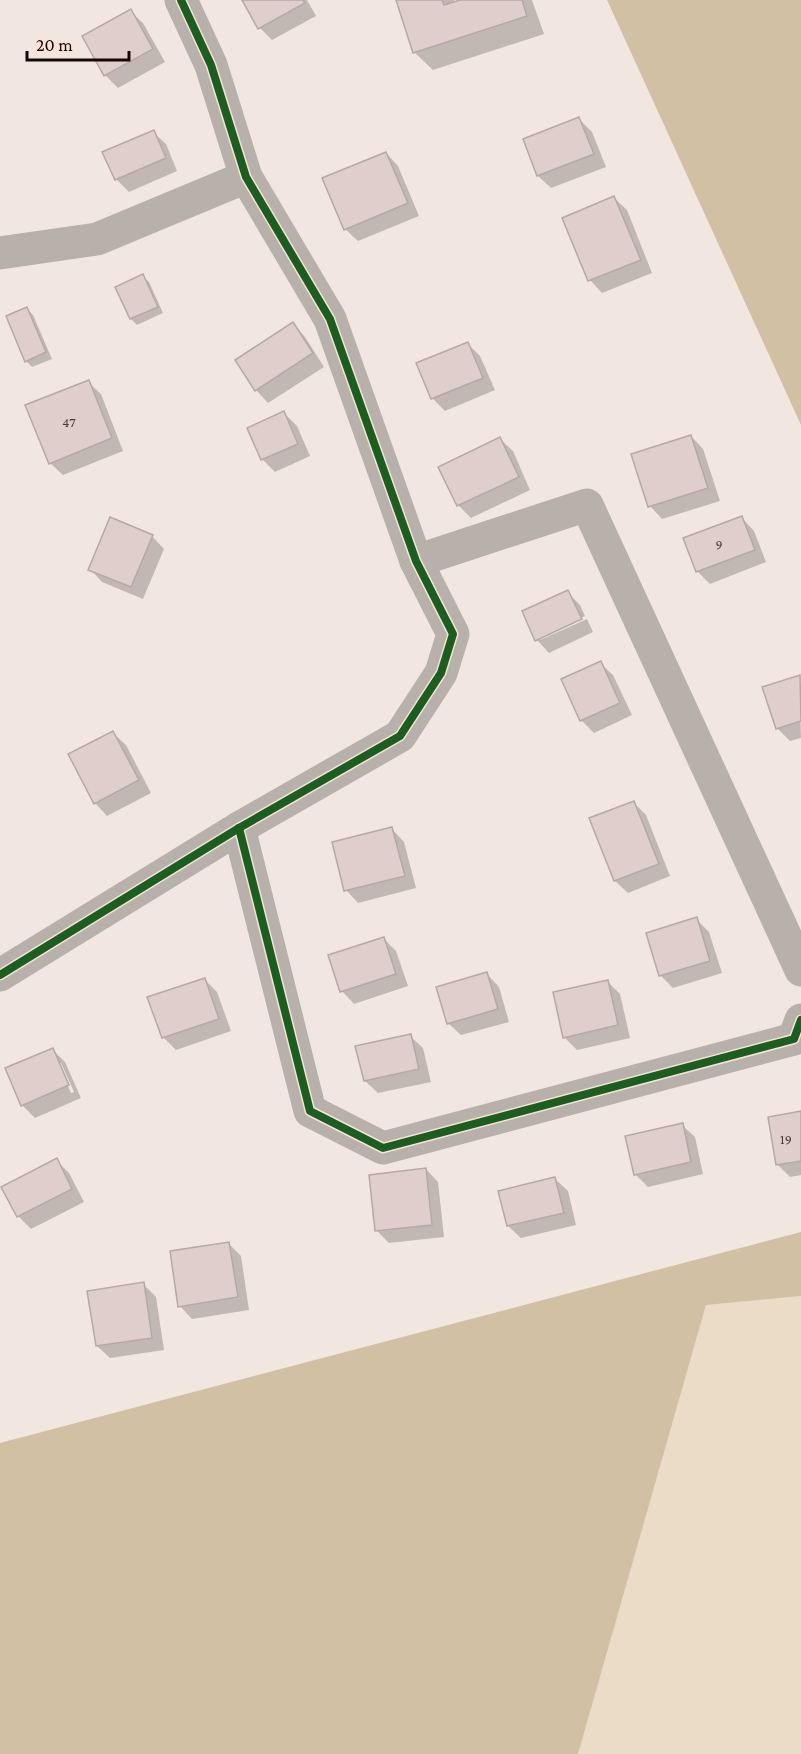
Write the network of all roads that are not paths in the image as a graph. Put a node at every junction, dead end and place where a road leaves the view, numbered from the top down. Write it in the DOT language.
graph roads {
  1 [pos="181,0"];
  2 [pos="246,177"];
  3 [pos="0,253"];
  4 [pos="416,561"];
  5 [pos="239,828"];
  6 [pos="801,970"];
  7 [pos="0,975"];
  8 [pos="801,1020"];
  1 -- 2 [label="street"];
  2 -- 3 [label="street"];
  2 -- 4 [label="street"];
  4 -- 5 [label="street"];
  4 -- 6 [label="street"];
  5 -- 7 [label="street"];
  5 -- 8 [label="street"];
}
